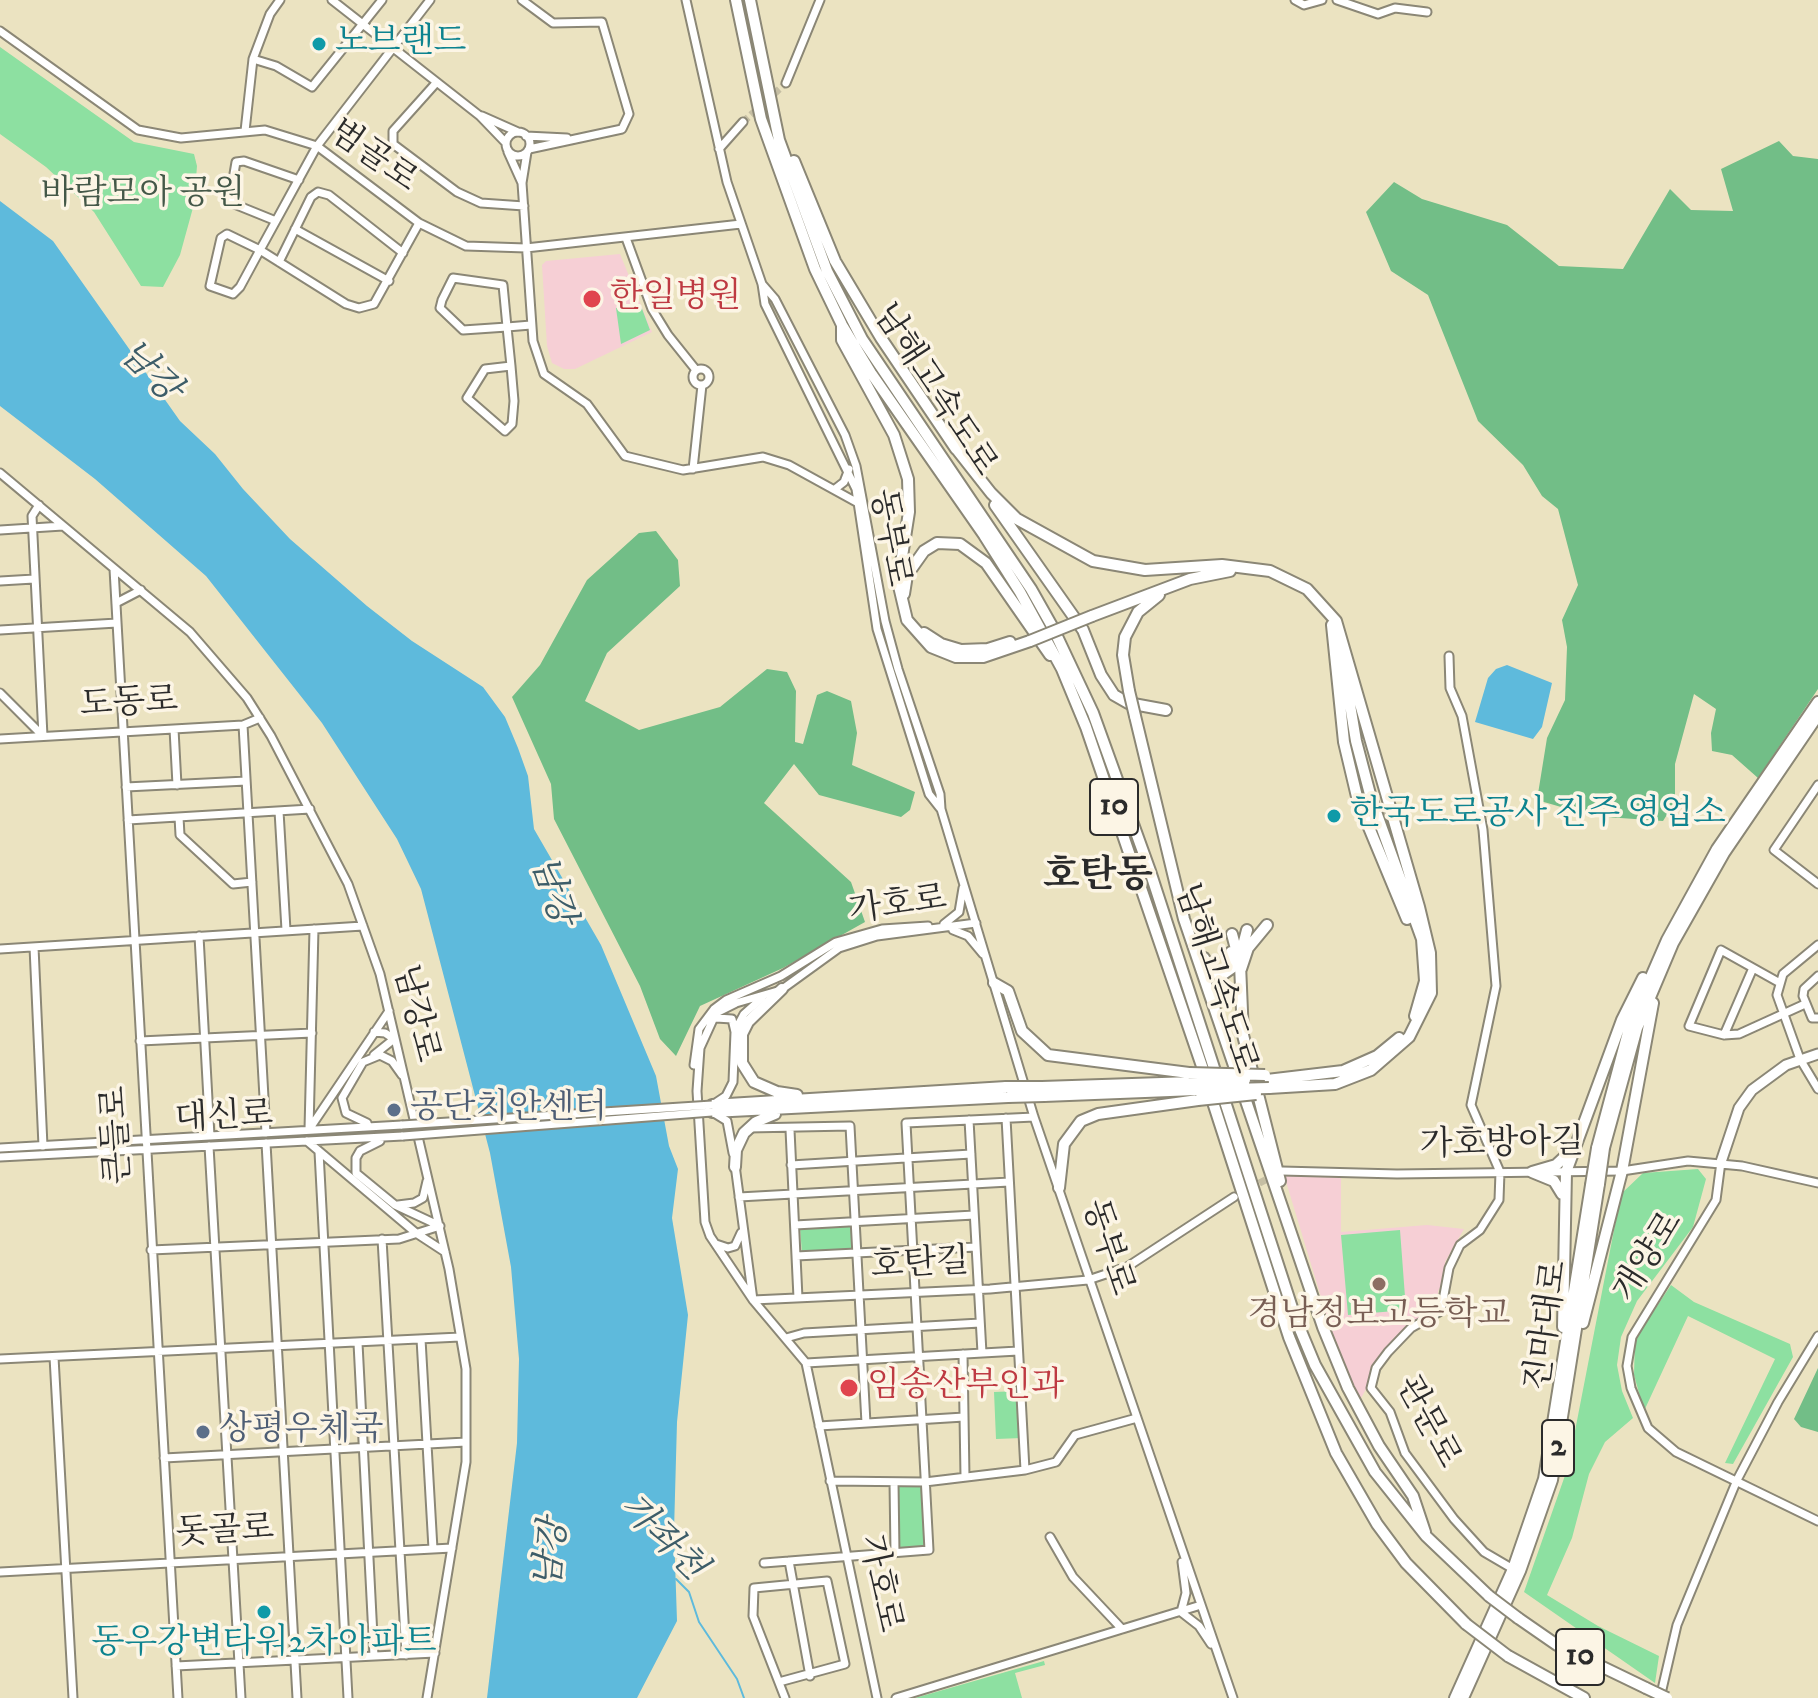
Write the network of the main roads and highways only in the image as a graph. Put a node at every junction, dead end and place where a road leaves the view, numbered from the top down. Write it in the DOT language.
graph roads {
  1 [pos="736,0"];
  2 [pos="750,0"];
  3 [pos="779,140"];
  4 [pos="842,325"];
  5 [pos="954,446"];
  6 [pos="1237,567"];
  7 [pos="1206,575"];
  8 [pos="1090,614"];
  9 [pos="1029,638"];
  10 [pos="1062,669"];
  11 [pos="1818,702"];
  12 [pos="1166,710"];
  13 [pos="1818,715"];
  14 [pos="1175,890"];
  15 [pos="1687,916"];
  16 [pos="1262,929"];
  17 [pos="1247,930"];
  18 [pos="1667,940"];
  19 [pos="1239,959"];
  20 [pos="1240,974"];
  21 [pos="994,983"];
  22 [pos="782,989"];
  23 [pos="1818,1054"];
  24 [pos="1299,1081"];
  25 [pos="1268,1084"];
  26 [pos="1194,1086"];
  27 [pos="833,1102"];
  28 [pos="712,1109"];
  29 [pos="1601,1148"];
  30 [pos="1572,1151"];
  31 [pos="1721,1162"];
  32 [pos="735,1167"];
  33 [pos="1595,1184"];
  34 [pos="1059,1188"];
  35 [pos="1563,1200"];
  36 [pos="1294,1238"];
  37 [pos="1572,1358"];
  38 [pos="1560,1392"];
  39 [pos="1426,1536"];
  40 [pos="1455,1698"];
  41 [pos="1463,1698"];
  42 [pos="1584,1698"];
  43 [pos="1667,1698"];
  1 -- 4 [label="highway, 남해고속도로 / 10"];
  2 -- 3 [label="highway, 남해고속도로 / 10"];
  3 -- 5 [label="highway"];
  3 -- 39 [label="highway, 남해고속도로 / 10"];
  4 -- 9 [label="highway"];
  4 -- 10 [label="highway, 남해고속도로 / 10"];
  5 -- 6 [label="highway"];
  5 -- 12 [label="highway"];
  6 -- 8 [label="highway"];
  6 -- 24 [label="highway"];
  7 -- 8 [label="highway"];
  7 -- 14 [label="highway, bridge"];
  7 -- 24 [label="highway"];
  8 -- 9 [label="highway, bridge"];
  9 -- 10 [label="highway"];
  10 -- 42 [label="highway, 남해고속도로 / 10, bridge"];
  11 -- 18 [label="highway, 2"];
  13 -- 15 [label="highway, 2"];
  14 -- 19 [label="highway"];
  14 -- 36 [label="highway"];
  15 -- 29 [label="highway, 2"];
  15 -- 37 [label="highway"];
  16 -- 20 [label="highway"];
  17 -- 19 [label="highway"];
  18 -- 29 [label="highway, 2"];
  18 -- 30 [label="highway"];
  19 -- 20 [label="highway"];
  20 -- 36 [label="highway"];
  21 -- 26 [label="highway"];
  22 -- 27 [label="highway"];
  23 -- 31 [label="main road, 개양로"];
  24 -- 25 [label="highway"];
  25 -- 26 [label="highway, bridge"];
  25 -- 26 [label="highway, bridge"];
  26 -- 27 [label="highway, bridge"];
  26 -- 34 [label="highway"];
  27 -- 28 [label="highway"];
  27 -- 32 [label="highway"];
  29 -- 33 [label="highway, 2, bridge"];
  30 -- 35 [label="highway"];
  30 -- 35 [label="highway"];
  33 -- 37 [label="highway, 진마대로 / 2"];
  33 -- 38 [label="highway, 진마대로 / 2"];
  35 -- 38 [label="highway"];
  36 -- 39 [label="highway"];
  37 -- 41 [label="highway, 진마대로 / 2"];
  38 -- 40 [label="highway, 진마대로 / 2"];
  39 -- 43 [label="highway, 남해고속도로 / 10, bridge"];
}
